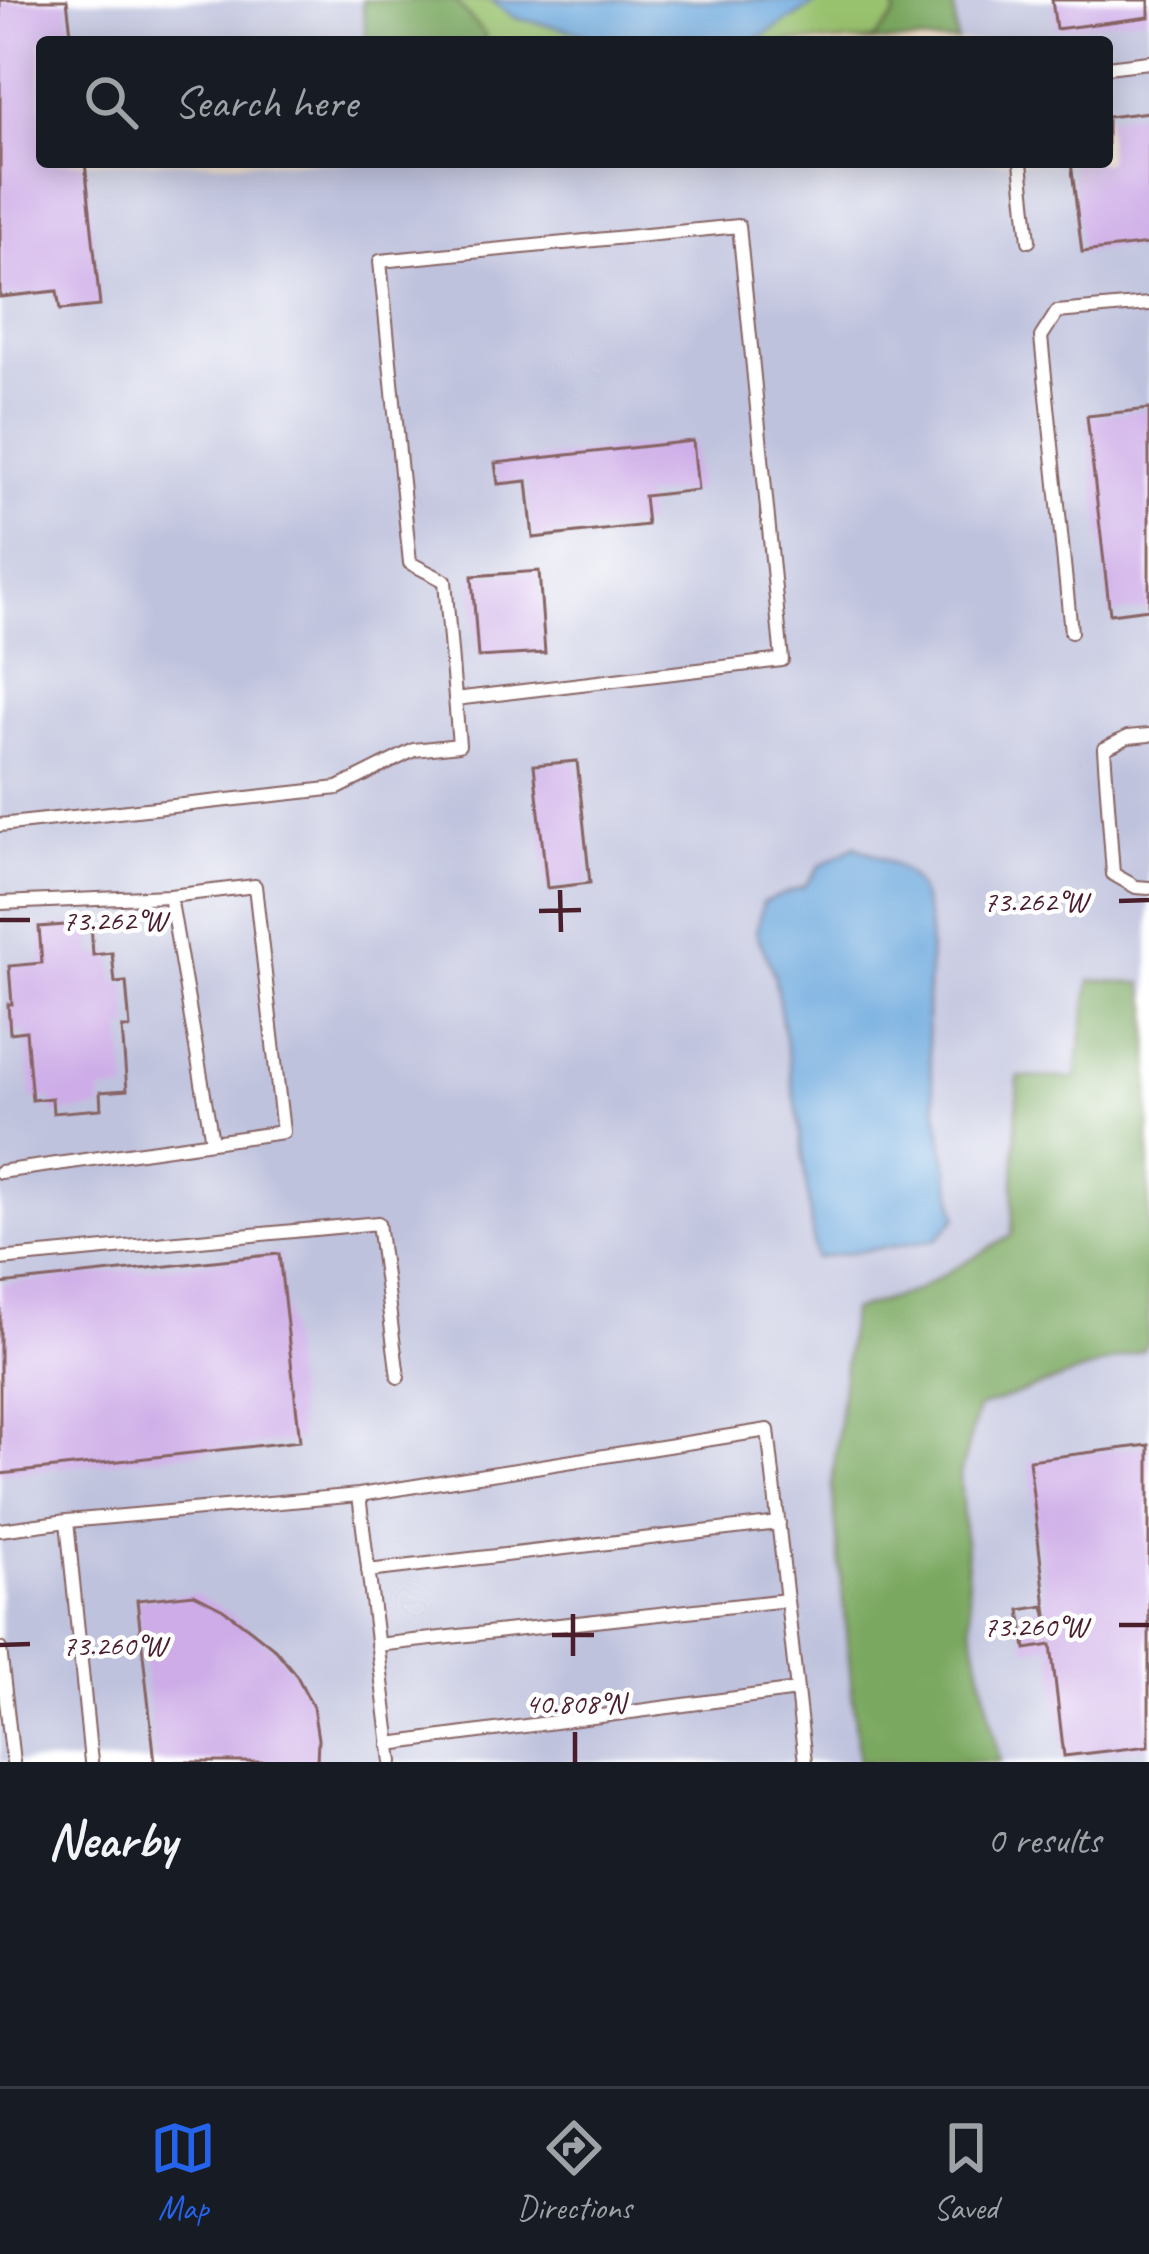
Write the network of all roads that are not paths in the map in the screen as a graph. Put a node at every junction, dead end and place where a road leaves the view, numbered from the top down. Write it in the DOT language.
graph roads {
  1 [pos="1149,62"];
  2 [pos="1113,66"];
  3 [pos="1022,168"];
  4 [pos="1029,241"];
  5 [pos="1149,304"];
  6 [pos="1071,632"];
  7 [pos="455,699"];
  8 [pos="1149,735"];
  9 [pos="0,825"];
  10 [pos="1149,888"];
  11 [pos="170,896"];
  12 [pos="0,903"];
  13 [pos="212,1141"];
  14 [pos="0,1172"];
  15 [pos="0,1258"];
  16 [pos="398,1377"];
  17 [pos="359,1495"];
  18 [pos="68,1521"];
  19 [pos="779,1523"];
  20 [pos="0,1530"];
  21 [pos="368,1571"];
  22 [pos="787,1600"];
  23 [pos="377,1645"];
  24 [pos="0,1649"];
  25 [pos="797,1690"];
  26 [pos="389,1744"];
  27 [pos="13,1762"];
  28 [pos="91,1762"];
  29 [pos="392,1762"];
  30 [pos="805,1762"];
  1 -- 2 [label="lane"];
  3 -- 4 [label="lane"];
  5 -- 6 [label="lane"];
  7 -- 7 [label="lane"];
  7 -- 9 [label="lane"];
  8 -- 10 [label="lane"];
  11 -- 12 [label="lane"];
  11 -- 13 [label="lane"];
  11 -- 13 [label="lane"];
  13 -- 14 [label="lane"];
  15 -- 16 [label="lane"];
  17 -- 18 [label="lane"];
  17 -- 19 [label="lane"];
  17 -- 21 [label="lane"];
  18 -- 20 [label="lane"];
  18 -- 28 [label="lane"];
  19 -- 21 [label="lane"];
  19 -- 22 [label="lane"];
  21 -- 23 [label="lane"];
  22 -- 23 [label="lane"];
  22 -- 25 [label="lane"];
  23 -- 26 [label="lane"];
  24 -- 27 [label="lane"];
  25 -- 26 [label="lane"];
  25 -- 30 [label="lane"];
  26 -- 29 [label="lane"];
}
